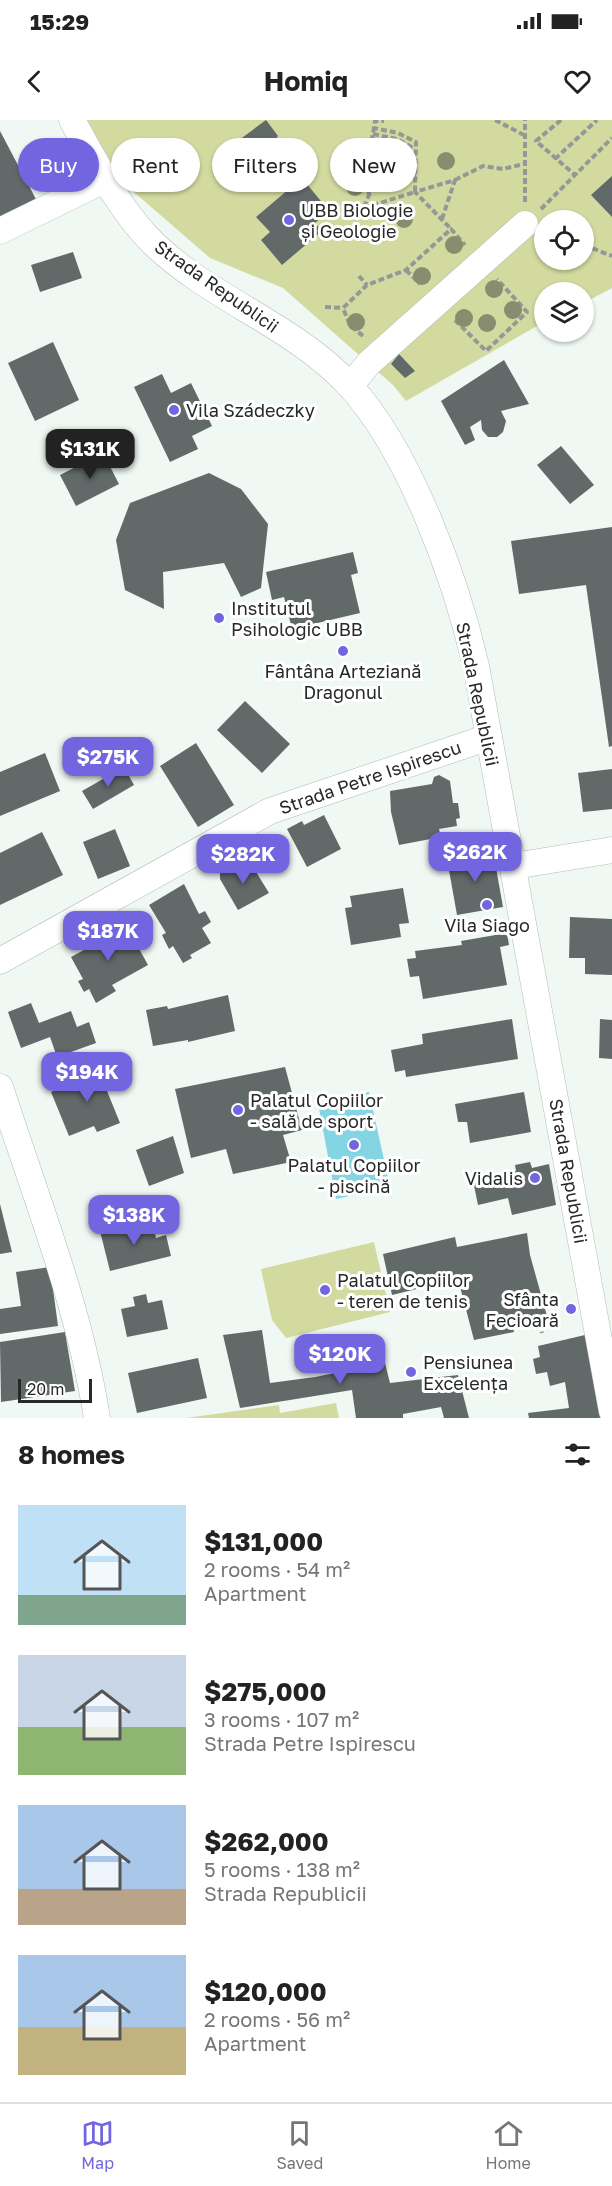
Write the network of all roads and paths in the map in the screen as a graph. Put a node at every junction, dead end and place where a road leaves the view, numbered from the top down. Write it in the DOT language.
graph roads {
  1 [pos="72,120"];
  2 [pos="495,120"];
  3 [pos="525,120"];
  4 [pos="561,120"];
  5 [pos="587,120"];
  6 [pos="597,120"];
  7 [pos="384,121"];
  8 [pos="591,125"];
  9 [pos="374,128"];
  10 [pos="373,134"];
  11 [pos="524,136"];
  12 [pos="392,138"];
  13 [pos="409,138"];
  14 [pos="612,138"];
  15 [pos="555,159"];
  16 [pos="524,164"];
  17 [pos="574,175"];
  18 [pos="105,179"];
  19 [pos="455,180"];
  20 [pos="417,191"];
  21 [pos="371,192"];
  22 [pos="415,192"];
  23 [pos="369,195"];
  24 [pos="548,202"];
  25 [pos="442,219"];
  26 [pos="525,224"];
  27 [pos="451,229"];
  28 [pos="0,231"];
  29 [pos="594,249"];
  30 [pos="612,256"];
  31 [pos="406,270"];
  32 [pos="359,276"];
  33 [pos="367,285"];
  34 [pos="325,307"];
  35 [pos="343,308"];
  36 [pos="369,342"];
  37 [pos="350,386"];
  38 [pos="489,737"];
  39 [pos="612,850"];
  40 [pos="514,866"];
  41 [pos="0,961"];
  42 [pos="1,1091"];
  43 [pos="513,1328"];
  44 [pos="542,1333"];
  45 [pos="612,1410"];
  46 [pos="97,1418"];
  1 -- 18 [label="street, Strada Republicii"];
  2 -- 11 [label="path"];
  3 -- 11 [label="path"];
  4 -- 15 [label="path"];
  5 -- 8 [label="path"];
  6 -- 8 [label="path"];
  7 -- 9 [label="path"];
  8 -- 15 [label="path"];
  9 -- 10 [label="path"];
  9 -- 13 [label="path"];
  10 -- 12 [label="path"];
  10 -- 23 [label="path"];
  11 -- 16 [label="path"];
  14 -- 17 [label="path"];
  15 -- 17 [label="path"];
  16 -- 19 [label="path"];
  16 -- 26 [label="path"];
  17 -- 24 [label="path"];
  18 -- 28 [label="street"];
  18 -- 37 [label="street, Strada Republicii"];
  19 -- 20 [label="path"];
  19 -- 25 [label="path"];
  21 -- 23 [label="path"];
  22 -- 23 [label="path"];
  22 -- 25 [label="path"];
  25 -- 27 [label="path"];
  26 -- 37 [label="street"];
  29 -- 30 [label="path"];
  31 -- 33 [label="path"];
  32 -- 33 [label="path"];
  33 -- 35 [label="path"];
  34 -- 35 [label="path"];
  35 -- 36 [label="path"];
  37 -- 38 [label="street, Strada Republicii"];
  38 -- 40 [label="street, Strada Republicii"];
  38 -- 41 [label="street, Strada Petre Ispirescu"];
  39 -- 40 [label="street"];
  40 -- 45 [label="street, Strada Republicii"];
  42 -- 46 [label="street"];
  43 -- 44 [label="path"];
}
